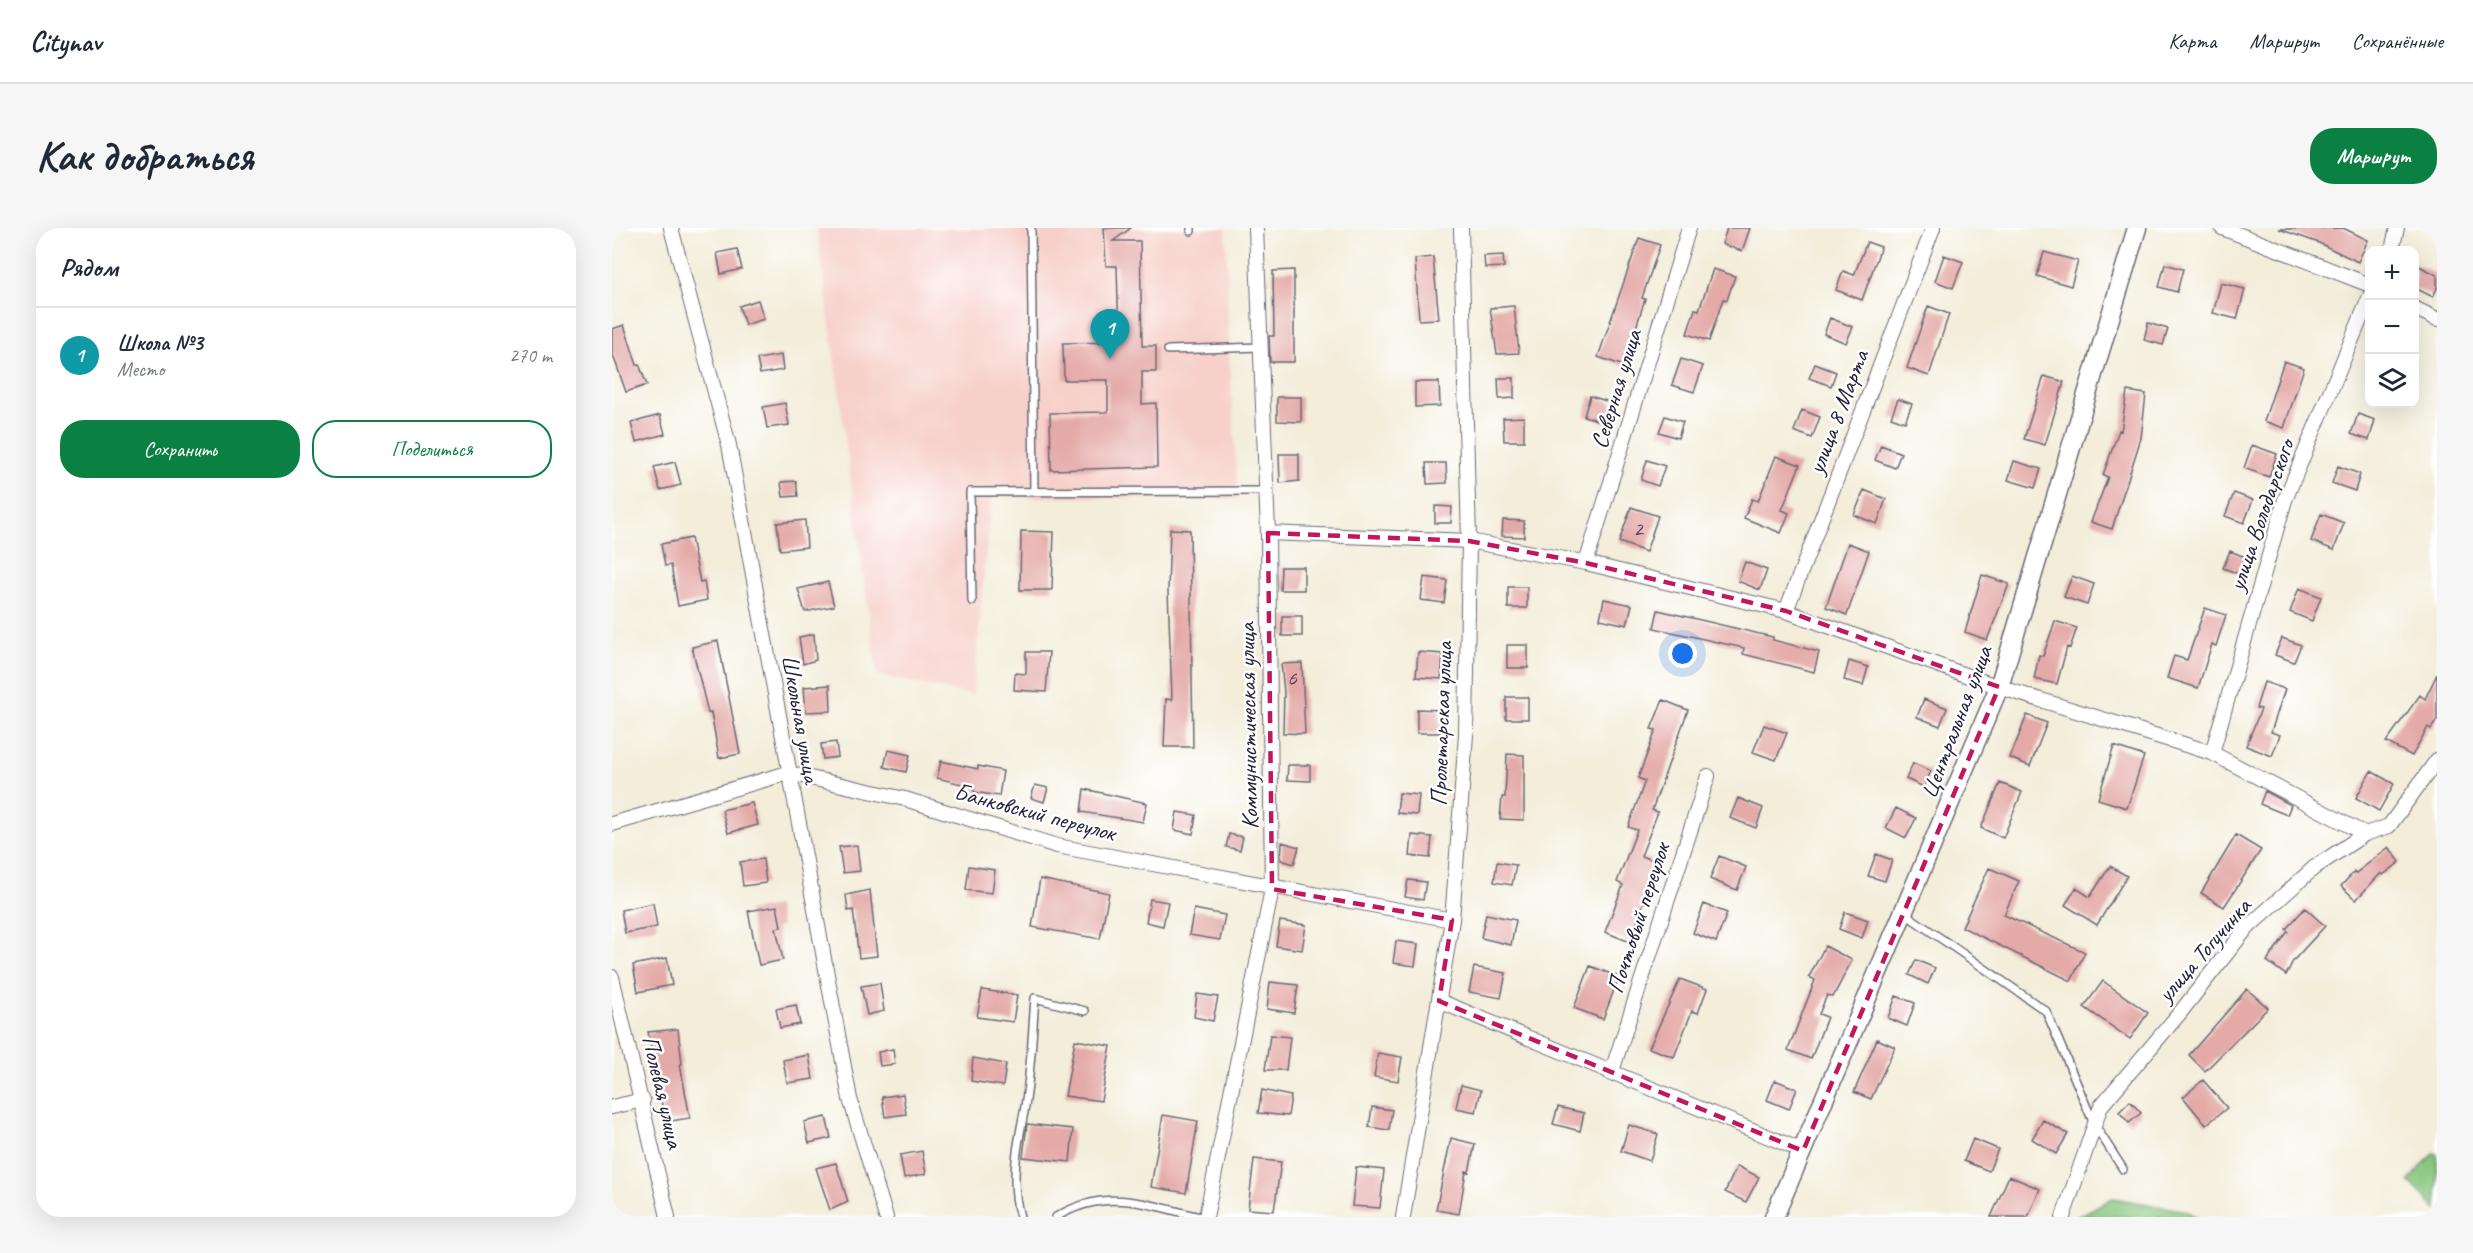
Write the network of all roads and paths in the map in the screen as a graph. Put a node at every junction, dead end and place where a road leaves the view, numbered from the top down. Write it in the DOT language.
graph roads {
  1 [pos="671,228"];
  2 [pos="1031,228"];
  3 [pos="1256,228"];
  4 [pos="1461,228"];
  5 [pos="1689,228"];
  6 [pos="1933,228"];
  7 [pos="2138,228"];
  8 [pos="2222,228"];
  9 [pos="2397,228"];
  10 [pos="2393,246"];
  11 [pos="2365,283"];
  12 [pos="2368,300"];
  13 [pos="2419,310"];
  14 [pos="2437,319"];
  15 [pos="1261,347"];
  16 [pos="1168,350"];
  17 [pos="1266,491"];
  18 [pos="1034,492"];
  19 [pos="1268,533"];
  20 [pos="1469,541"];
  21 [pos="1587,564"];
  22 [pos="972,601"];
  23 [pos="1786,611"];
  24 [pos="1999,687"];
  25 [pos="2212,753"];
  26 [pos="2437,760"];
  27 [pos="788,773"];
  28 [pos="1708,776"];
  29 [pos="612,824"];
  30 [pos="2365,834"];
  31 [pos="1272,889"];
  32 [pos="1904,913"];
  33 [pos="1452,920"];
  34 [pos="612,977"];
  35 [pos="1439,1001"];
  36 [pos="1085,1011"];
  37 [pos="1611,1074"];
  38 [pos="643,1100"];
  39 [pos="612,1107"];
  40 [pos="2094,1124"];
  41 [pos="1803,1151"];
  42 [pos="2123,1169"];
  43 [pos="668,1217"];
  44 [pos="886,1217"];
  45 [pos="1020,1217"];
  46 [pos="1056,1217"];
  47 [pos="1201,1217"];
  48 [pos="1206,1217"];
  49 [pos="1402,1217"];
  50 [pos="1774,1217"];
  51 [pos="2063,1217"];
  1 -- 27 [label="street, Школьная улица"];
  2 -- 18 [label="lane"];
  3 -- 15 [label="street, Коммунистическая улица"];
  4 -- 20 [label="street, Пролетарская улица"];
  5 -- 21 [label="street, Северная улица"];
  6 -- 23 [label="street, улица 8 Марта"];
  7 -- 24 [label="main road, Центральная улица"];
  8 -- 11 [label="street"];
  9 -- 10 [label="street"];
  12 -- 25 [label="street, улица Володарского"];
  13 -- 14 [label="street"];
  15 -- 16 [label="lane"];
  15 -- 17 [label="street, Коммунистическая улица"];
  17 -- 18 [label="lane"];
  17 -- 19 [label="street, Коммунистическая улица"];
  18 -- 22 [label="lane"];
  19 -- 20 [label="street"];
  19 -- 31 [label="street, Коммунистическая улица"];
  20 -- 21 [label="street"];
  20 -- 33 [label="street, Пролетарская улица"];
  21 -- 23 [label="street"];
  23 -- 24 [label="street"];
  24 -- 25 [label="street"];
  24 -- 32 [label="main road, Центральная улица"];
  25 -- 30 [label="street"];
  26 -- 30 [label="street, улица Тогучинка"];
  27 -- 29 [label="street, Банковский переулок"];
  27 -- 31 [label="street, Банковский переулок"];
  27 -- 44 [label="street, Школьная улица"];
  28 -- 37 [label="street, Почтовый переулок"];
  30 -- 40 [label="street, улица Тогучинка"];
  31 -- 33 [label="street, Банковский переулок"];
  31 -- 48 [label="street, Коммунистическая улица"];
  32 -- 40 [label="lane"];
  32 -- 41 [label="main road, Центральная улица"];
  33 -- 35 [label="street, Пролетарская улица"];
  34 -- 38 [label="street, Полевая улица"];
  35 -- 37 [label="street"];
  35 -- 49 [label="street, Пролетарская улица"];
  36 -- 45 [label="lane"];
  37 -- 41 [label="street"];
  38 -- 39 [label="street"];
  38 -- 43 [label="street, Полевая улица"];
  40 -- 42 [label="lane"];
  40 -- 51 [label="street, улица Тогучинка"];
  41 -- 50 [label="main road, Центральная улица"];
  46 -- 47 [label="lane"];
}
